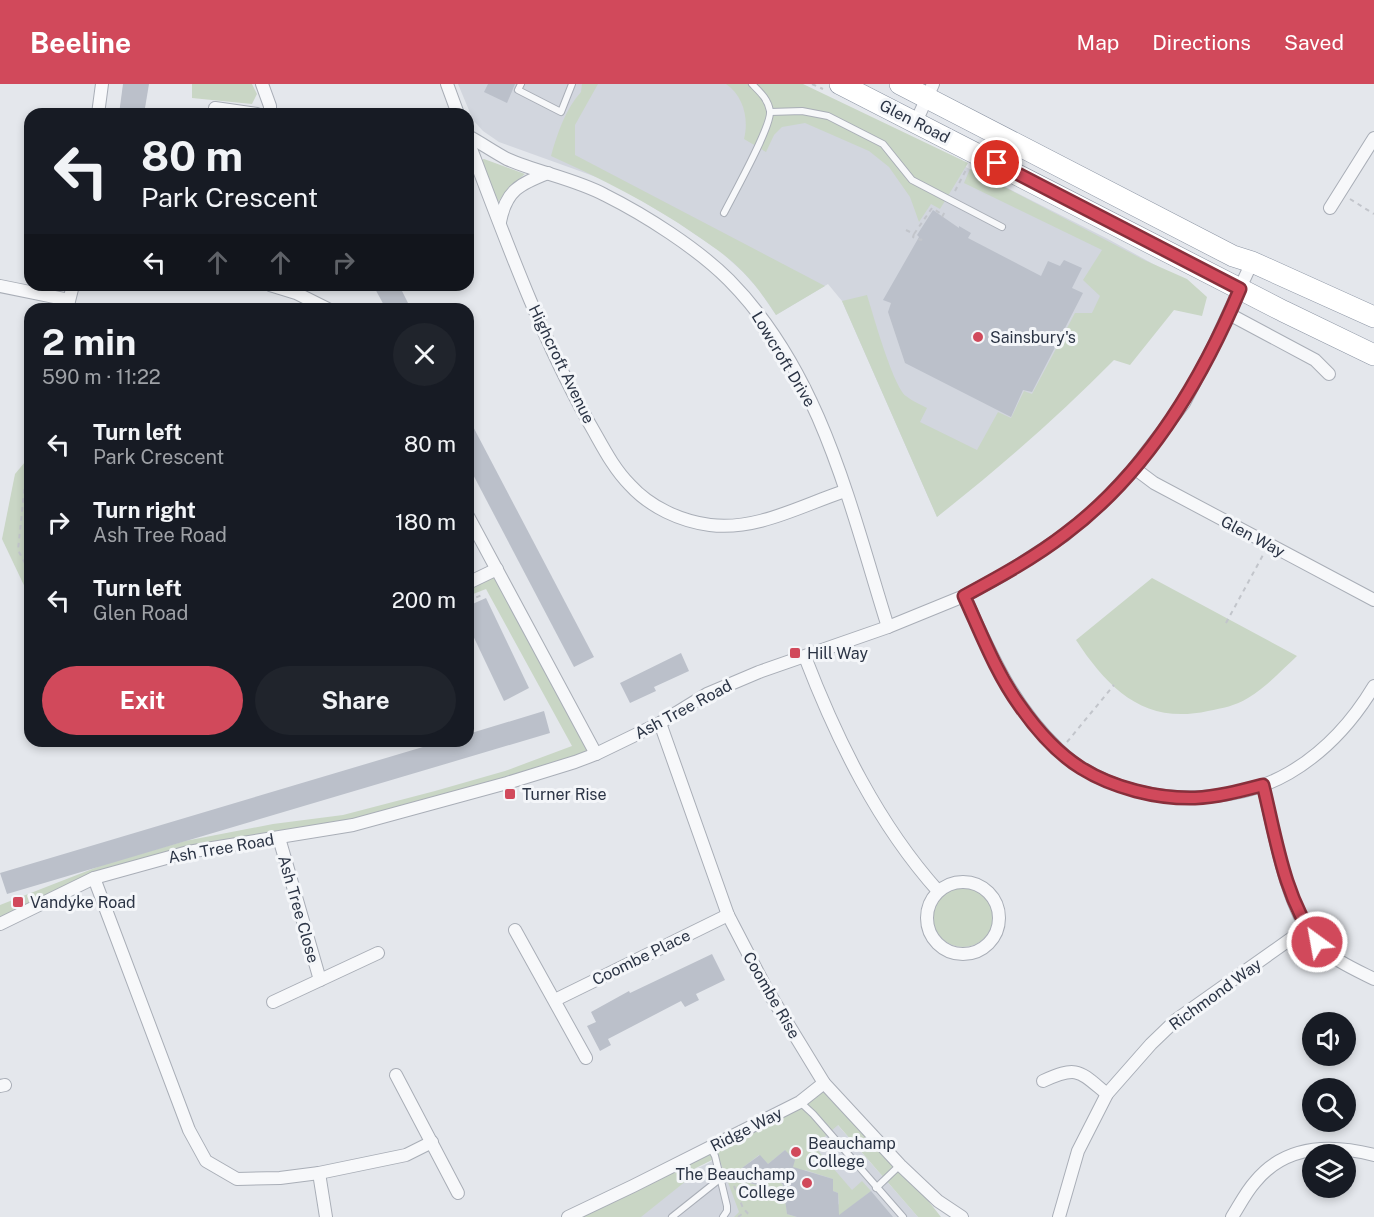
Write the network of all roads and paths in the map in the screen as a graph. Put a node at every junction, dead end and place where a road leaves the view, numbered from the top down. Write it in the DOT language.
graph roads {
  1 [pos="102,84"];
  2 [pos="262,84"];
  3 [pos="447,84"];
  4 [pos="521,84"];
  5 [pos="573,84"];
  6 [pos="752,84"];
  7 [pos="840,84"];
  8 [pos="900,84"];
  9 [pos="930,91"];
  10 [pos="99,108"];
  11 [pos="270,108"];
  12 [pos="456,108"];
  13 [pos="770,112"];
  14 [pos="916,122"];
  15 [pos="1374,138"];
  16 [pos="474,139"];
  17 [pos="474,156"];
  18 [pos="970,162"];
  19 [pos="548,173"];
  20 [pos="1341,192"];
  21 [pos="950,201"];
  22 [pos="1330,208"];
  23 [pos="724,213"];
  24 [pos="1374,214"];
  25 [pos="500,223"];
  26 [pos="1002,227"];
  27 [pos="906,230"];
  28 [pos="914,234"];
  29 [pos="922,239"];
  30 [pos="1252,262"];
  31 [pos="0,286"];
  32 [pos="1240,289"];
  33 [pos="290,291"];
  34 [pos="61,303"];
  35 [pos="316,303"];
  36 [pos="1229,314"];
  37 [pos="1374,317"];
  38 [pos="1374,355"];
  39 [pos="1329,374"];
  40 [pos="1134,468"];
  41 [pos="845,491"];
  42 [pos="24,493"];
  43 [pos="474,527"];
  44 [pos="1268,544"];
  45 [pos="24,562"];
  46 [pos="497,568"];
  47 [pos="474,580"];
  48 [pos="484,594"];
  49 [pos="964,596"];
  50 [pos="474,598"];
  51 [pos="1374,600"];
  52 [pos="1226,623"];
  53 [pos="888,627"];
  54 [pos="805,657"];
  55 [pos="1114,685"];
  56 [pos="1374,686"];
  57 [pos="660,723"];
  58 [pos="1060,751"];
  59 [pos="596,754"];
  60 [pos="1263,785"];
  61 [pos="279,838"];
  62 [pos="94,878"];
  63 [pos="938,891"];
  64 [pos="728,915"];
  65 [pos="0,924"];
  66 [pos="1306,928"];
  67 [pos="515,930"];
  68 [pos="378,953"];
  69 [pos="1374,979"];
  70 [pos="320,980"];
  71 [pos="555,1000"];
  72 [pos="273,1002"];
  73 [pos="586,1058"];
  74 [pos="396,1075"];
  75 [pos="1043,1081"];
  76 [pos="824,1083"];
  77 [pos="1107,1094"];
  78 [pos="800,1102"];
  79 [pos="432,1142"];
  80 [pos="710,1148"];
  81 [pos="1374,1155"];
  82 [pos="900,1165"];
  83 [pos="319,1173"];
  84 [pos="730,1176"];
  85 [pos="721,1178"];
  86 [pos="876,1188"];
  87 [pos="458,1193"];
  88 [pos="746,1211"];
  89 [pos="326,1217"];
  90 [pos="568,1217"];
  91 [pos="672,1217"];
  92 [pos="723,1217"];
  93 [pos="738,1217"];
  94 [pos="751,1217"];
  95 [pos="903,1217"];
  96 [pos="962,1217"];
  97 [pos="1059,1217"];
  98 [pos="1232,1217"];
  1 -- 10 [label="street"];
  2 -- 11 [label="street"];
  3 -- 12 [label="street"];
  4 -- 5 [label="lane"];
  6 -- 13 [label="lane"];
  7 -- 14 [label="highway, Glen Road"];
  8 -- 9 [label="highway, Glen Road"];
  9 -- 14 [label="street"];
  9 -- 30 [label="highway, Glen Road"];
  13 -- 21 [label="lane"];
  13 -- 23 [label="lane"];
  14 -- 32 [label="highway, Glen Road"];
  15 -- 20 [label="street"];
  16 -- 19 [label="street, Lowcroft Drive"];
  17 -- 25 [label="street, Highcroft Avenue"];
  18 -- 21 [label="path"];
  19 -- 25 [label="street"];
  19 -- 41 [label="street, Lowcroft Drive"];
  20 -- 22 [label="street"];
  20 -- 24 [label="path"];
  21 -- 26 [label="lane"];
  21 -- 28 [label="path"];
  25 -- 41 [label="street, Highcroft Avenue"];
  27 -- 28 [label="path"];
  28 -- 29 [label="path"];
  30 -- 32 [label="street, Ash Tree Road"];
  30 -- 37 [label="highway, Glen Road"];
  31 -- 34 [label="street"];
  32 -- 36 [label="street, Ash Tree Road"];
  32 -- 38 [label="highway, Glen Road"];
  33 -- 35 [label="street"];
  36 -- 39 [label="street"];
  36 -- 40 [label="street, Ash Tree Road"];
  40 -- 44 [label="street, Glen Way"];
  40 -- 49 [label="street, Ash Tree Road"];
  41 -- 53 [label="street, Lowcroft Drive"];
  42 -- 45 [label="path"];
  43 -- 46 [label="street"];
  44 -- 51 [label="street, Glen Way"];
  44 -- 52 [label="path"];
  46 -- 47 [label="street"];
  46 -- 59 [label="street"];
  48 -- 50 [label="path"];
  49 -- 53 [label="street, Ash Tree Road"];
  49 -- 58 [label="street"];
  53 -- 54 [label="street, Ash Tree Road"];
  54 -- 57 [label="street, Ash Tree Road"];
  54 -- 63 [label="street"];
  55 -- 58 [label="path"];
  56 -- 60 [label="street"];
  57 -- 59 [label="street, Ash Tree Road"];
  57 -- 64 [label="street, Coombe Rise"];
  58 -- 60 [label="street"];
  59 -- 61 [label="street, Ash Tree Road"];
  60 -- 66 [label="street"];
  61 -- 62 [label="street, Ash Tree Road"];
  61 -- 70 [label="street, Ash Tree Close"];
  62 -- 65 [label="street, Ash Tree Road"];
  62 -- 83 [label="street"];
  63 -- 63 [label="street"];
  64 -- 71 [label="street, Coombe Place"];
  64 -- 76 [label="street, Coombe Rise"];
  66 -- 69 [label="street"];
  66 -- 77 [label="street, Richmond Way"];
  67 -- 71 [label="street"];
  68 -- 70 [label="street, Ash Tree Close"];
  70 -- 72 [label="street, Ash Tree Close"];
  71 -- 73 [label="street"];
  74 -- 79 [label="street"];
  75 -- 77 [label="street"];
  76 -- 78 [label="street, Ridge Way"];
  76 -- 82 [label="street, Coombe Rise"];
  77 -- 97 [label="street, Richmond Way"];
  78 -- 80 [label="street, Ridge Way"];
  78 -- 86 [label="lane"];
  79 -- 83 [label="street"];
  79 -- 87 [label="street"];
  80 -- 85 [label="lane"];
  80 -- 90 [label="street, Ridge Way"];
  81 -- 98 [label="street"];
  82 -- 86 [label="lane"];
  82 -- 96 [label="street, Coombe Rise"];
  83 -- 89 [label="street"];
  84 -- 88 [label="path"];
  85 -- 91 [label="lane"];
  85 -- 92 [label="lane"];
  86 -- 95 [label="lane"];
  88 -- 93 [label="path"];
  88 -- 94 [label="path"];
}
